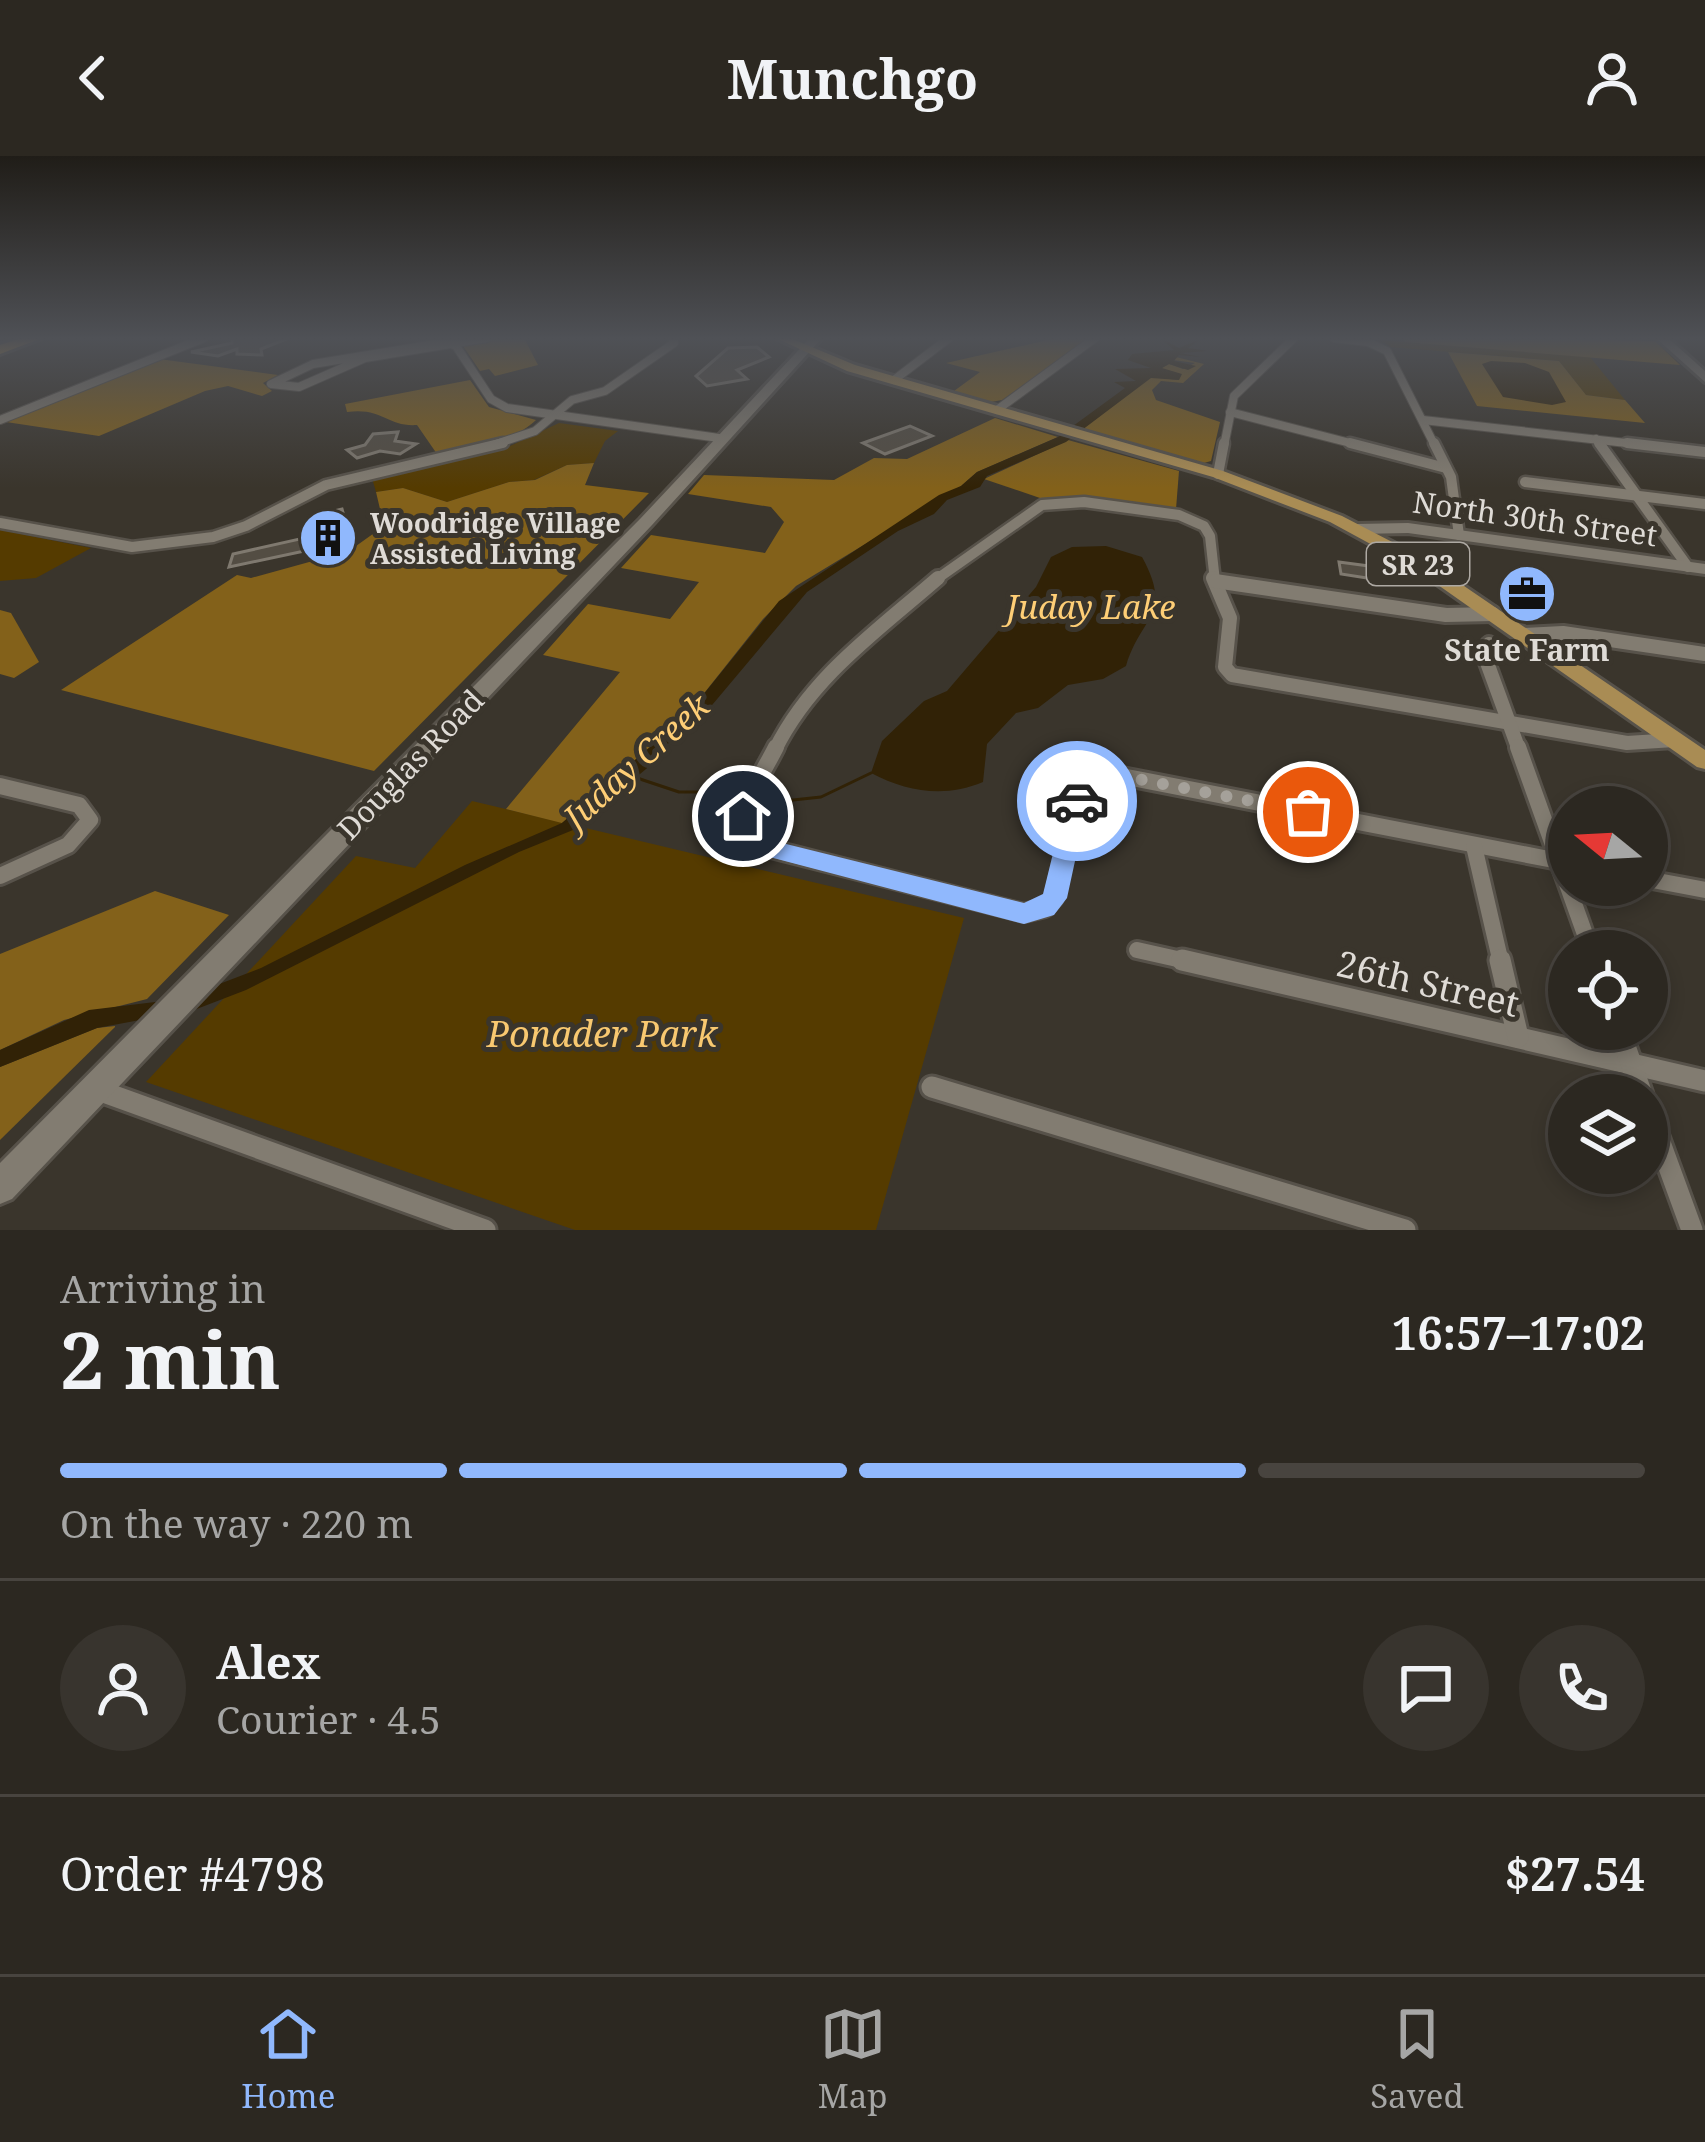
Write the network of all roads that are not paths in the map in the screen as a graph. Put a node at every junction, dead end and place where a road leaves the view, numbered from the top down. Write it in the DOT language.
graph roads {
  1 [pos="79,388"];
  2 [pos="485,388"];
  3 [pos="609,388"];
  4 [pos="767,388"];
  5 [pos="922,388"];
  6 [pos="1028,388"];
  7 [pos="1240,388"];
  8 [pos="1406,388"];
  9 [pos="998,410"];
  10 [pos="1230,412"];
  11 [pos="554,416"];
  12 [pos="0,420"];
  13 [pos="1423,420"];
  14 [pos="719,438"];
  15 [pos="1596,440"];
  16 [pos="1705,452"];
  17 [pos="1446,468"];
  18 [pos="1218,474"];
  19 [pos="1525,482"];
  20 [pos="1636,496"];
  21 [pos="1705,504"];
  22 [pos="0,523"];
  23 [pos="1357,529"];
  24 [pos="1460,535"];
  25 [pos="1697,568"];
  26 [pos="1215,581"];
  27 [pos="1493,614"];
  28 [pos="1524,635"];
  29 [pos="1489,644"];
  30 [pos="1705,654"];
  31 [pos="1508,722"];
  32 [pos="1674,740"];
  33 [pos="1705,761"];
  34 [pos="0,786"];
  35 [pos="1548,822"];
  36 [pos="1474,846"];
  37 [pos="1548,859"];
  38 [pos="0,876"];
  39 [pos="1668,883"];
  40 [pos="1705,890"];
  41 [pos="1137,950"];
  42 [pos="1518,1037"];
  43 [pos="1626,1050"];
  44 [pos="1631,1064"];
  45 [pos="1635,1074"];
  46 [pos="1705,1081"];
  47 [pos="932,1087"];
  48 [pos="95,1089"];
  49 [pos="1668,1166"];
  50 [pos="0,1187"];
  51 [pos="485,1230"];
  52 [pos="1405,1230"];
  53 [pos="1691,1230"];
  1 -- 12 [label="street"];
  2 -- 11 [label="street"];
  3 -- 11 [label="street"];
  4 -- 14 [label="street, Douglas Road"];
  5 -- 9 [label="main road, SR 23"];
  6 -- 9 [label="street"];
  7 -- 10 [label="street"];
  8 -- 13 [label="street"];
  9 -- 18 [label="main road, SR 23"];
  10 -- 17 [label="street"];
  10 -- 18 [label="street"];
  11 -- 14 [label="street"];
  11 -- 22 [label="street"];
  13 -- 15 [label="street"];
  13 -- 17 [label="street"];
  14 -- 48 [label="street, Douglas Road"];
  15 -- 16 [label="street"];
  15 -- 20 [label="street"];
  17 -- 24 [label="street"];
  18 -- 23 [label="main road, SR 23"];
  19 -- 20 [label="street"];
  20 -- 21 [label="street"];
  20 -- 25 [label="street"];
  23 -- 24 [label="street, North 30th Street"];
  23 -- 27 [label="main road, SR 23"];
  24 -- 25 [label="street, North 30th Street"];
  26 -- 27 [label="street"];
  26 -- 31 [label="street"];
  26 -- 36 [label="street"];
  27 -- 28 [label="main road, SR 23"];
  28 -- 30 [label="street"];
  28 -- 32 [label="main road, SR 23"];
  29 -- 31 [label="street"];
  31 -- 32 [label="street"];
  31 -- 35 [label="street"];
  32 -- 33 [label="main road, SR 23"];
  34 -- 38 [label="street"];
  36 -- 37 [label="street"];
  36 -- 42 [label="street"];
  39 -- 40 [label="street"];
  41 -- 42 [label="street, 26th Street"];
  42 -- 44 [label="street, 26th Street"];
  43 -- 44 [label="street"];
  44 -- 45 [label="street"];
  44 -- 46 [label="street, 26th Street"];
  47 -- 52 [label="street"];
  48 -- 50 [label="street, Douglas Road"];
  48 -- 51 [label="street"];
  49 -- 53 [label="street"];
}
